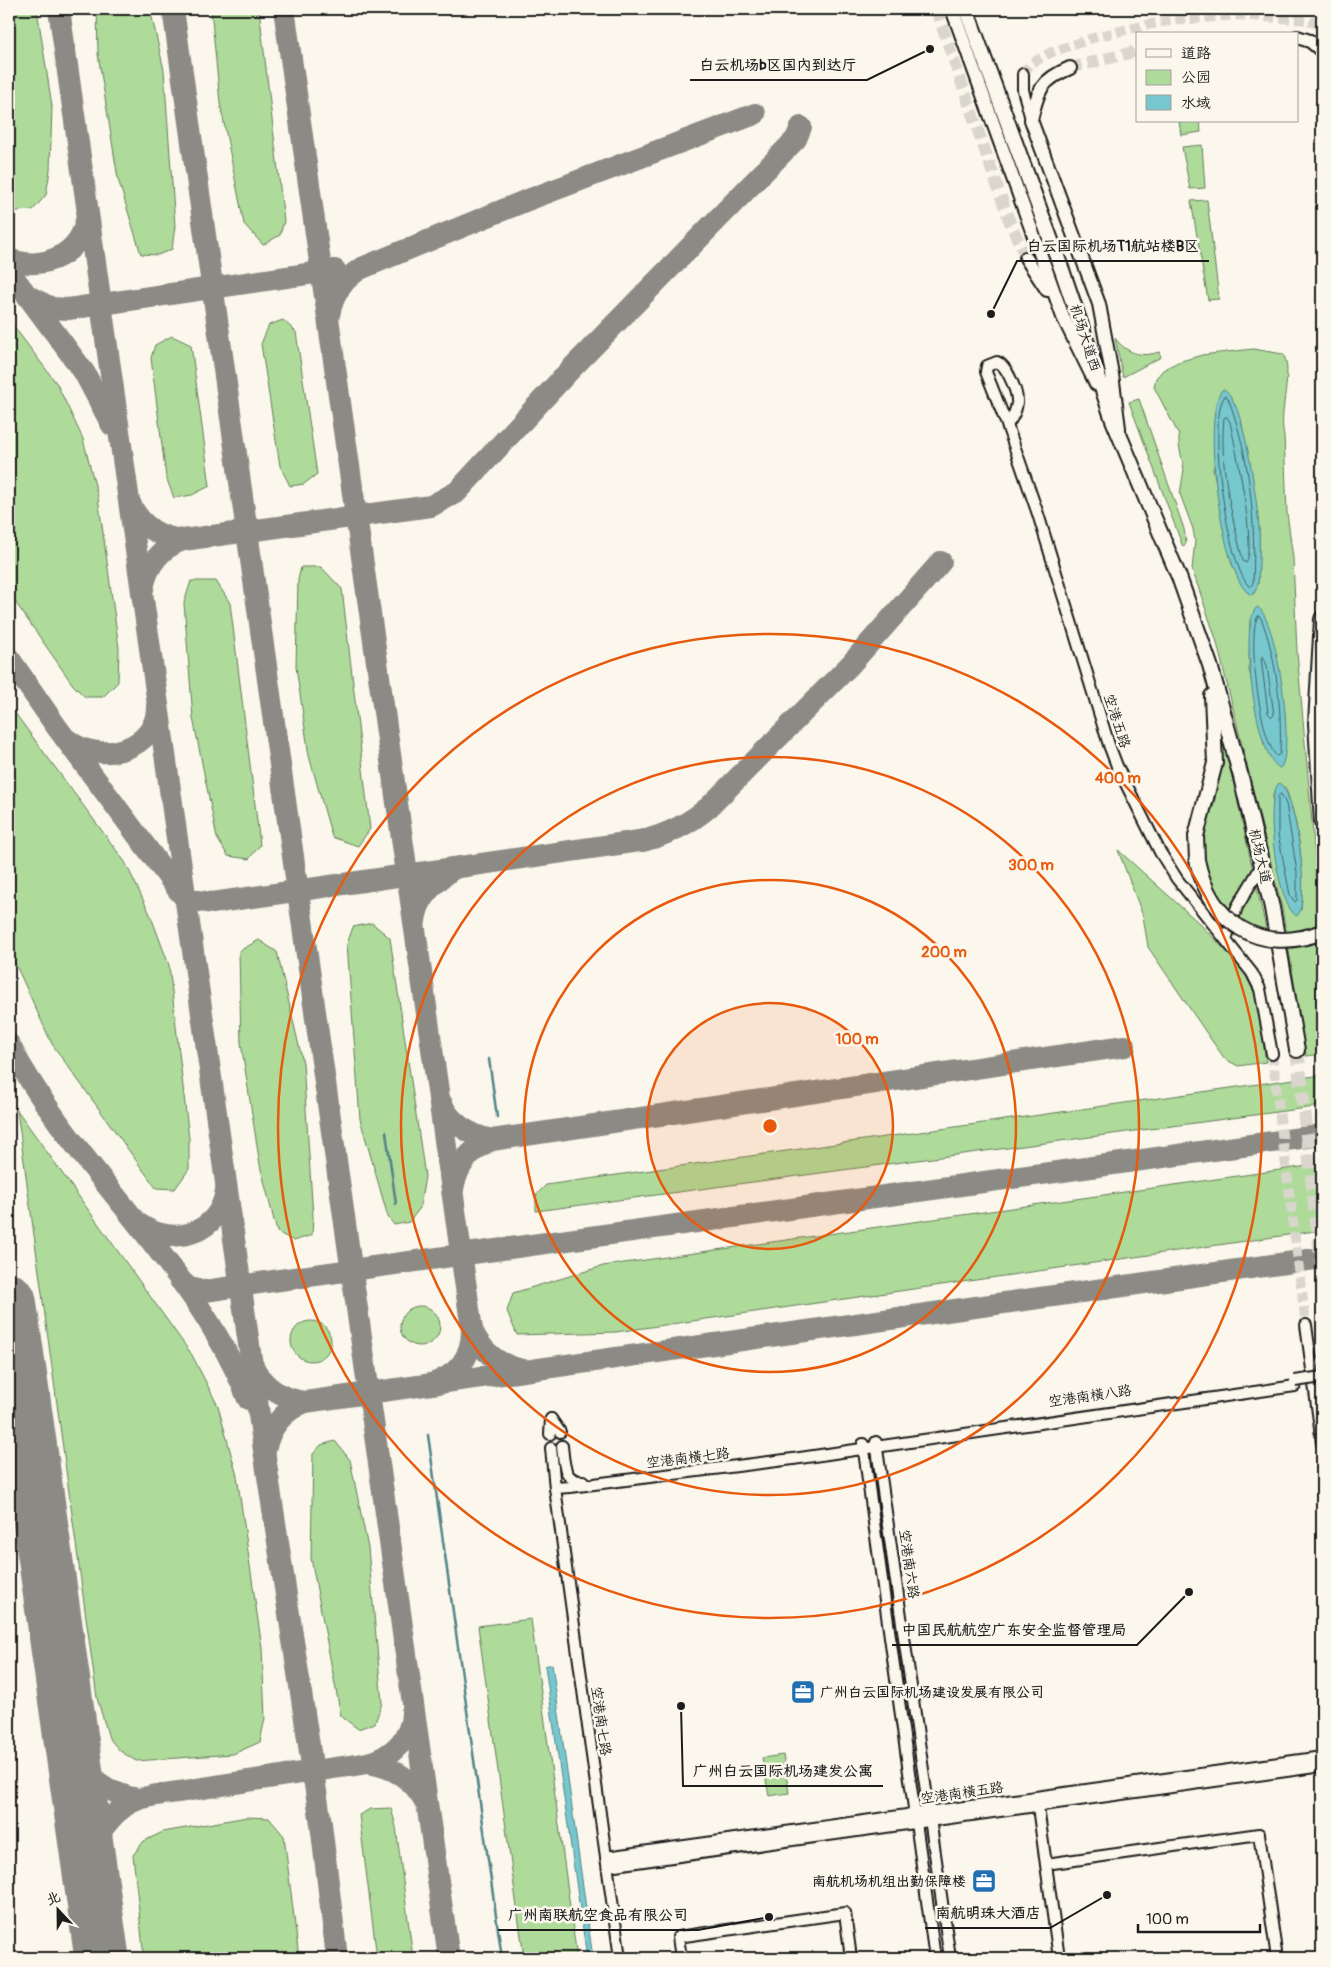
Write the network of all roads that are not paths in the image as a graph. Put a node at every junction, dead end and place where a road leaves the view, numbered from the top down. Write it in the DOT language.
graph roads {
  1 [pos="952,9"];
  2 [pos="966,9"];
  3 [pos="1298,37"];
  4 [pos="1322,51"];
  5 [pos="1070,68"];
  6 [pos="1023,74"];
  7 [pos="1031,120"];
  8 [pos="1026,258"];
  9 [pos="1063,317"];
  10 [pos="1113,420"];
  11 [pos="1008,425"];
  12 [pos="1121,440"];
  13 [pos="1322,619"];
  14 [pos="1321,661"];
  15 [pos="1210,665"];
  16 [pos="1322,822"];
  17 [pos="1262,865"];
  18 [pos="1237,907"];
  19 [pos="1203,914"];
  20 [pos="1322,932"];
  21 [pos="1226,939"];
  22 [pos="1297,1050"];
  23 [pos="1272,1054"];
  24 [pos="1306,1325"];
  25 [pos="1322,1377"];
  26 [pos="1322,1382"];
  27 [pos="1295,1384"];
  28 [pos="1322,1443"];
  29 [pos="877,1444"];
  30 [pos="562,1446"];
  31 [pos="863,1446"];
  32 [pos="551,1448"];
  33 [pos="555,1488"];
  34 [pos="1322,1757"];
  35 [pos="1322,1766"];
  36 [pos="1037,1801"];
  37 [pos="930,1816"];
  38 [pos="916,1818"];
  39 [pos="607,1861"];
  40 [pos="1046,1864"];
  41 [pos="620,1958"];
  42 [pos="681,1958"];
  43 [pos="851,1958"];
  44 [pos="935,1958"];
  45 [pos="950,1958"];
  46 [pos="1059,1958"];
  47 [pos="1277,1958"];
  1 -- 9 [label="main road"];
  2 -- 10 [label="highway, 机场大道西"];
  3 -- 4 [label="main road"];
  5 -- 7 [label="main road"];
  6 -- 7 [label="street"];
  7 -- 12 [label="main road"];
  8 -- 9 [label="main road"];
  9 -- 10 [label="main road"];
  10 -- 12 [label="highway, 机场大道西"];
  11 -- 11 [label="street, 空港五路"];
  11 -- 19 [label="street, 空港五路"];
  12 -- 15 [label="highway, 机场大道西"];
  13 -- 14 [label="highway"];
  14 -- 16 [label="highway"];
  15 -- 17 [label="highway, 机场大道"];
  15 -- 20 [label="highway, bridge"];
  17 -- 18 [label="street"];
  17 -- 22 [label="highway, 机场大道"];
  18 -- 19 [label="street"];
  18 -- 21 [label="street"];
  19 -- 21 [label="street, 空港五路"];
  21 -- 23 [label="street, 空港五路"];
  24 -- 28 [label="street"];
  25 -- 27 [label="street, 空港南横八路, bridge"];
  26 -- 27 [label="street, 空港南横八路"];
  27 -- 29 [label="street, 空港南横八路"];
  29 -- 31 [label="street, 空港南横八路"];
  29 -- 37 [label="street, 空港南六路"];
  30 -- 31 [label="street, 空港南横七路"];
  31 -- 33 [label="street, 空港南横七路"];
  31 -- 38 [label="street, 空港南六路"];
  32 -- 33 [label="street"];
  33 -- 39 [label="street, 空港南七路"];
  34 -- 36 [label="street, 空港南横五路"];
  35 -- 36 [label="street, 空港南横五路"];
  36 -- 37 [label="street, 空港南横五路"];
  36 -- 40 [label="street"];
  37 -- 38 [label="street, 空港南横五路"];
  37 -- 45 [label="street, 空港南六路"];
  38 -- 39 [label="street, 空港南横五路"];
  38 -- 44 [label="street, 空港南六路"];
  39 -- 41 [label="street, 空港南七路"];
  40 -- 46 [label="street"];
  40 -- 47 [label="street"];
  42 -- 43 [label="street"];
}
